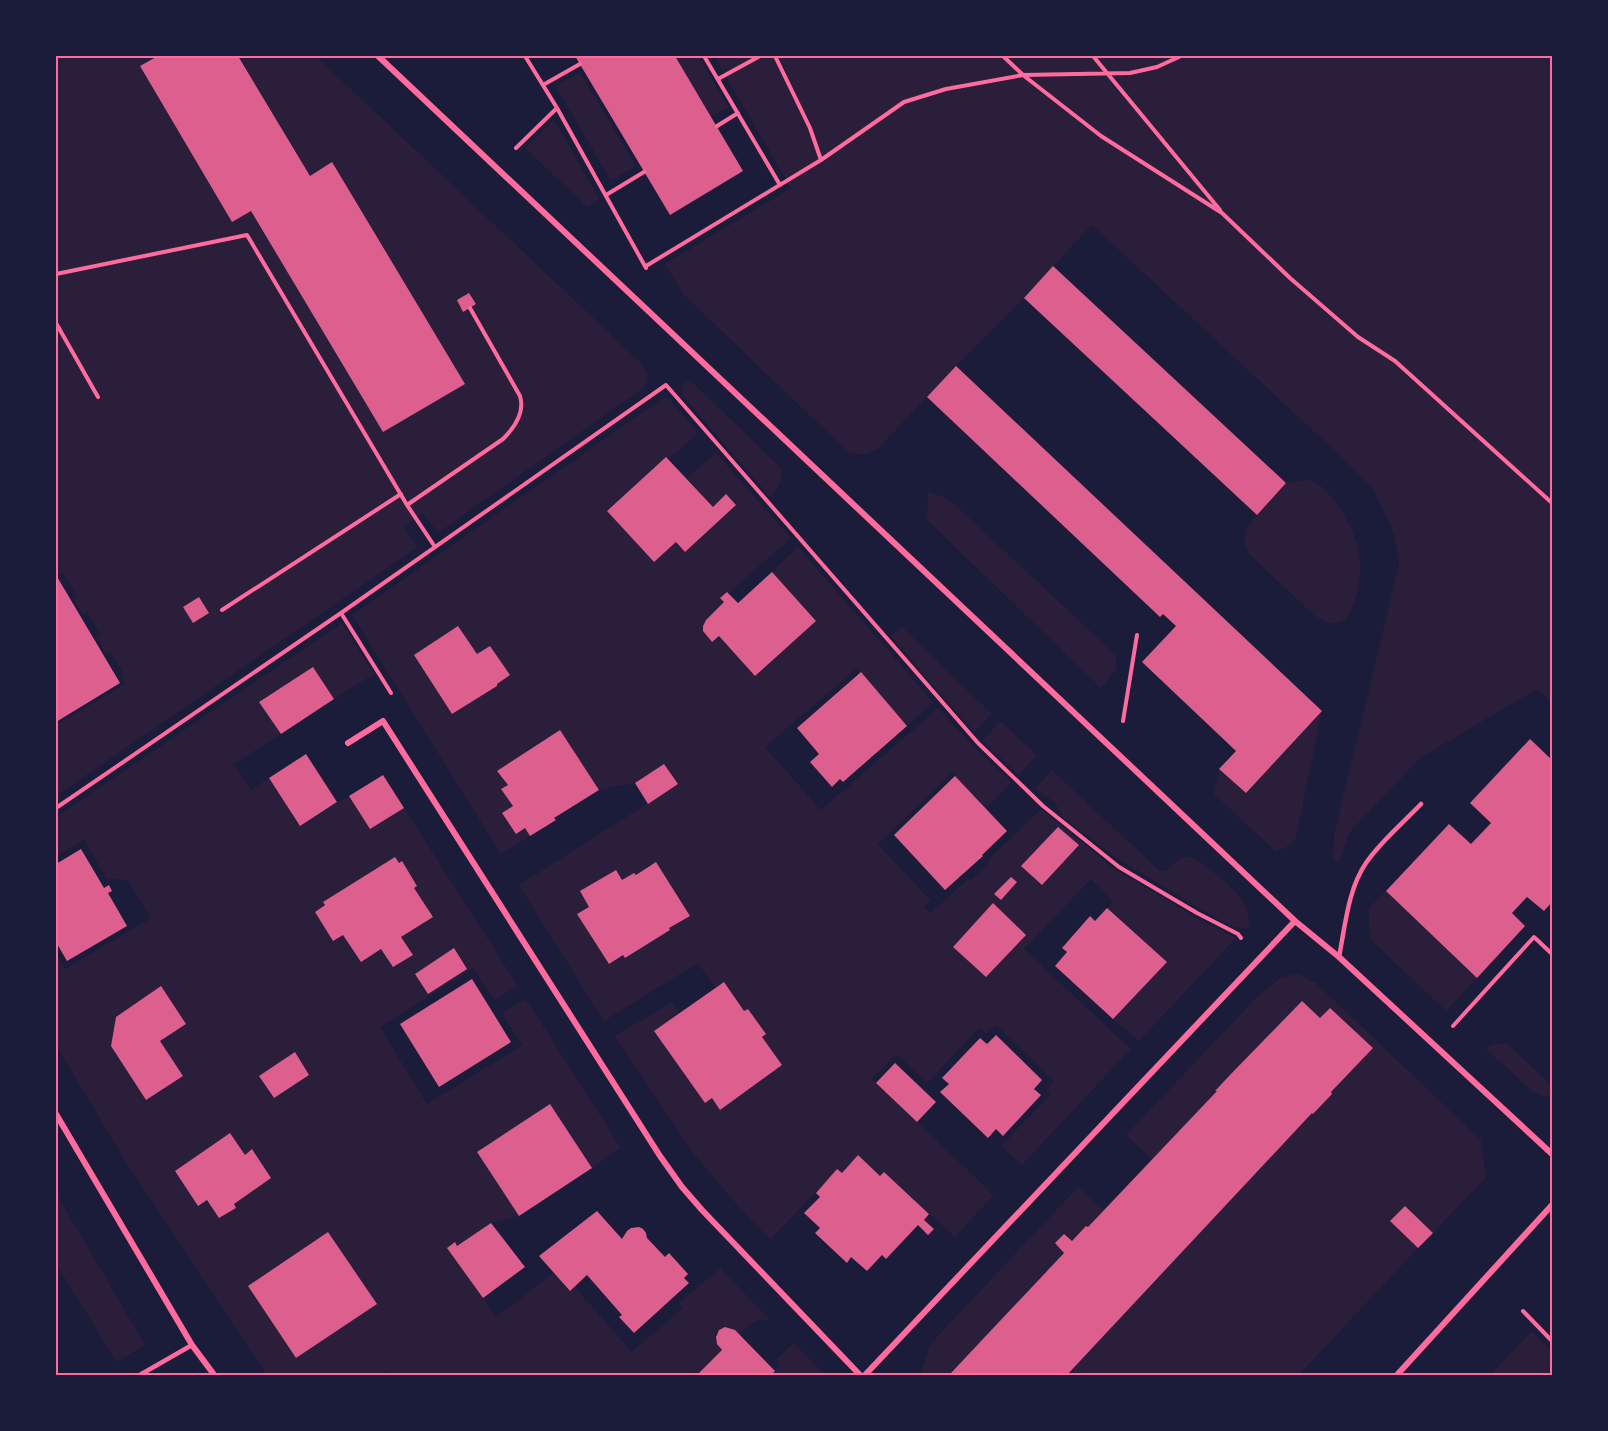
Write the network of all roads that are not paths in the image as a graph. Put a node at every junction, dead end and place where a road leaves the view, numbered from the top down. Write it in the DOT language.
graph roads {
  1 [pos="378,56"];
  2 [pos="348,743"];
  3 [pos="1421,804"];
  4 [pos="1295,921"];
  5 [pos="1339,957"];
  6 [pos="56,1114"];
  7 [pos="1552,1154"];
  8 [pos="1552,1204"];
  9 [pos="192,1345"];
  10 [pos="138,1376"];
  11 [pos="215,1376"];
  12 [pos="862,1376"];
  13 [pos="1396,1376"];
  1 -- 4 [label="street"];
  2 -- 12 [label="street"];
  3 -- 5 [label="lane"];
  4 -- 5 [label="street"];
  4 -- 12 [label="street"];
  5 -- 7 [label="street"];
  6 -- 9 [label="street"];
  8 -- 13 [label="street"];
  9 -- 10 [label="lane"];
  9 -- 11 [label="street"];
}
